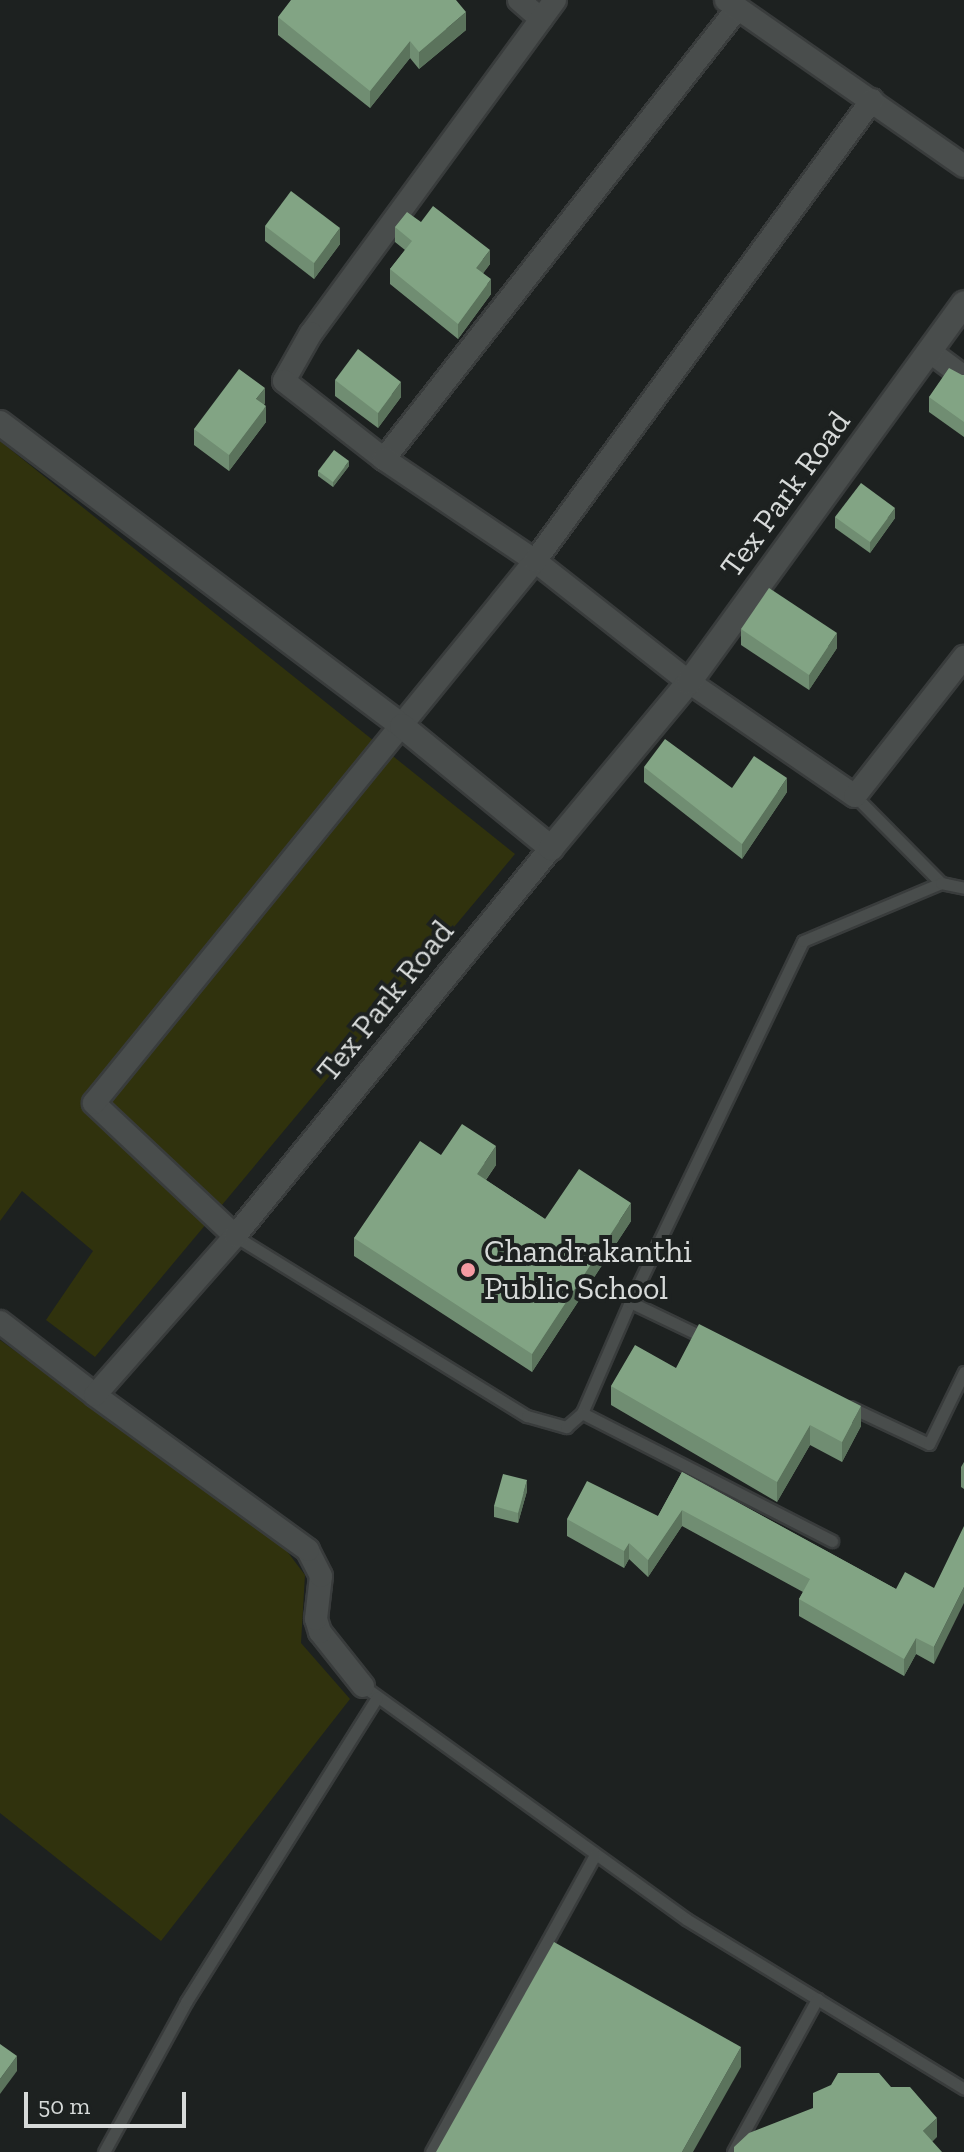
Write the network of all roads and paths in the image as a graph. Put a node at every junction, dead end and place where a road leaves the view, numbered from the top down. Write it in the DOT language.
graph roads {
  1 [pos="519,0"];
  2 [pos="555,0"];
  3 [pos="731,4"];
  4 [pos="541,19"];
  5 [pos="872,100"];
  6 [pos="964,166"];
  7 [pos="964,303"];
  8 [pos="929,351"];
  9 [pos="964,377"];
  10 [pos="0,423"];
  11 [pos="384,459"];
  12 [pos="535,561"];
  13 [pos="964,657"];
  14 [pos="689,682"];
  15 [pos="402,726"];
  16 [pos="855,796"];
  17 [pos="551,848"];
  18 [pos="941,883"];
  19 [pos="964,888"];
  20 [pos="235,1236"];
  21 [pos="630,1302"];
  22 [pos="0,1322"];
  23 [pos="715,1343"];
  24 [pos="964,1372"];
  25 [pos="95,1395"];
  26 [pos="844,1404"];
  27 [pos="582,1413"];
  28 [pos="832,1541"];
  29 [pos="370,1692"];
  30 [pos="595,1855"];
  31 [pos="817,1999"];
  32 [pos="964,2089"];
  33 [pos="104,2152"];
  34 [pos="431,2152"];
  35 [pos="733,2152"];
  1 -- 4 [label="street"];
  2 -- 4 [label="street"];
  3 -- 5 [label="street"];
  3 -- 11 [label="street"];
  4 -- 11 [label="street"];
  5 -- 6 [label="street"];
  5 -- 12 [label="street"];
  7 -- 8 [label="street, Tex Park Road"];
  8 -- 9 [label="street"];
  8 -- 14 [label="street, Tex Park Road"];
  10 -- 15 [label="street"];
  11 -- 12 [label="street"];
  12 -- 14 [label="street"];
  12 -- 15 [label="street"];
  13 -- 16 [label="street"];
  14 -- 16 [label="street"];
  14 -- 17 [label="street, Tex Park Road"];
  15 -- 17 [label="street"];
  15 -- 20 [label="street"];
  16 -- 18 [label="lane"];
  17 -- 20 [label="street, Tex Park Road"];
  18 -- 19 [label="lane"];
  18 -- 21 [label="lane"];
  20 -- 25 [label="street, Tex Park Road"];
  20 -- 27 [label="lane"];
  21 -- 23 [label="lane"];
  21 -- 27 [label="lane"];
  22 -- 25 [label="street"];
  24 -- 26 [label="lane"];
  25 -- 29 [label="street"];
  27 -- 28 [label="lane"];
  29 -- 30 [label="lane"];
  29 -- 33 [label="lane"];
  30 -- 31 [label="lane"];
  30 -- 34 [label="lane"];
  31 -- 32 [label="lane"];
  31 -- 35 [label="lane"];
}
